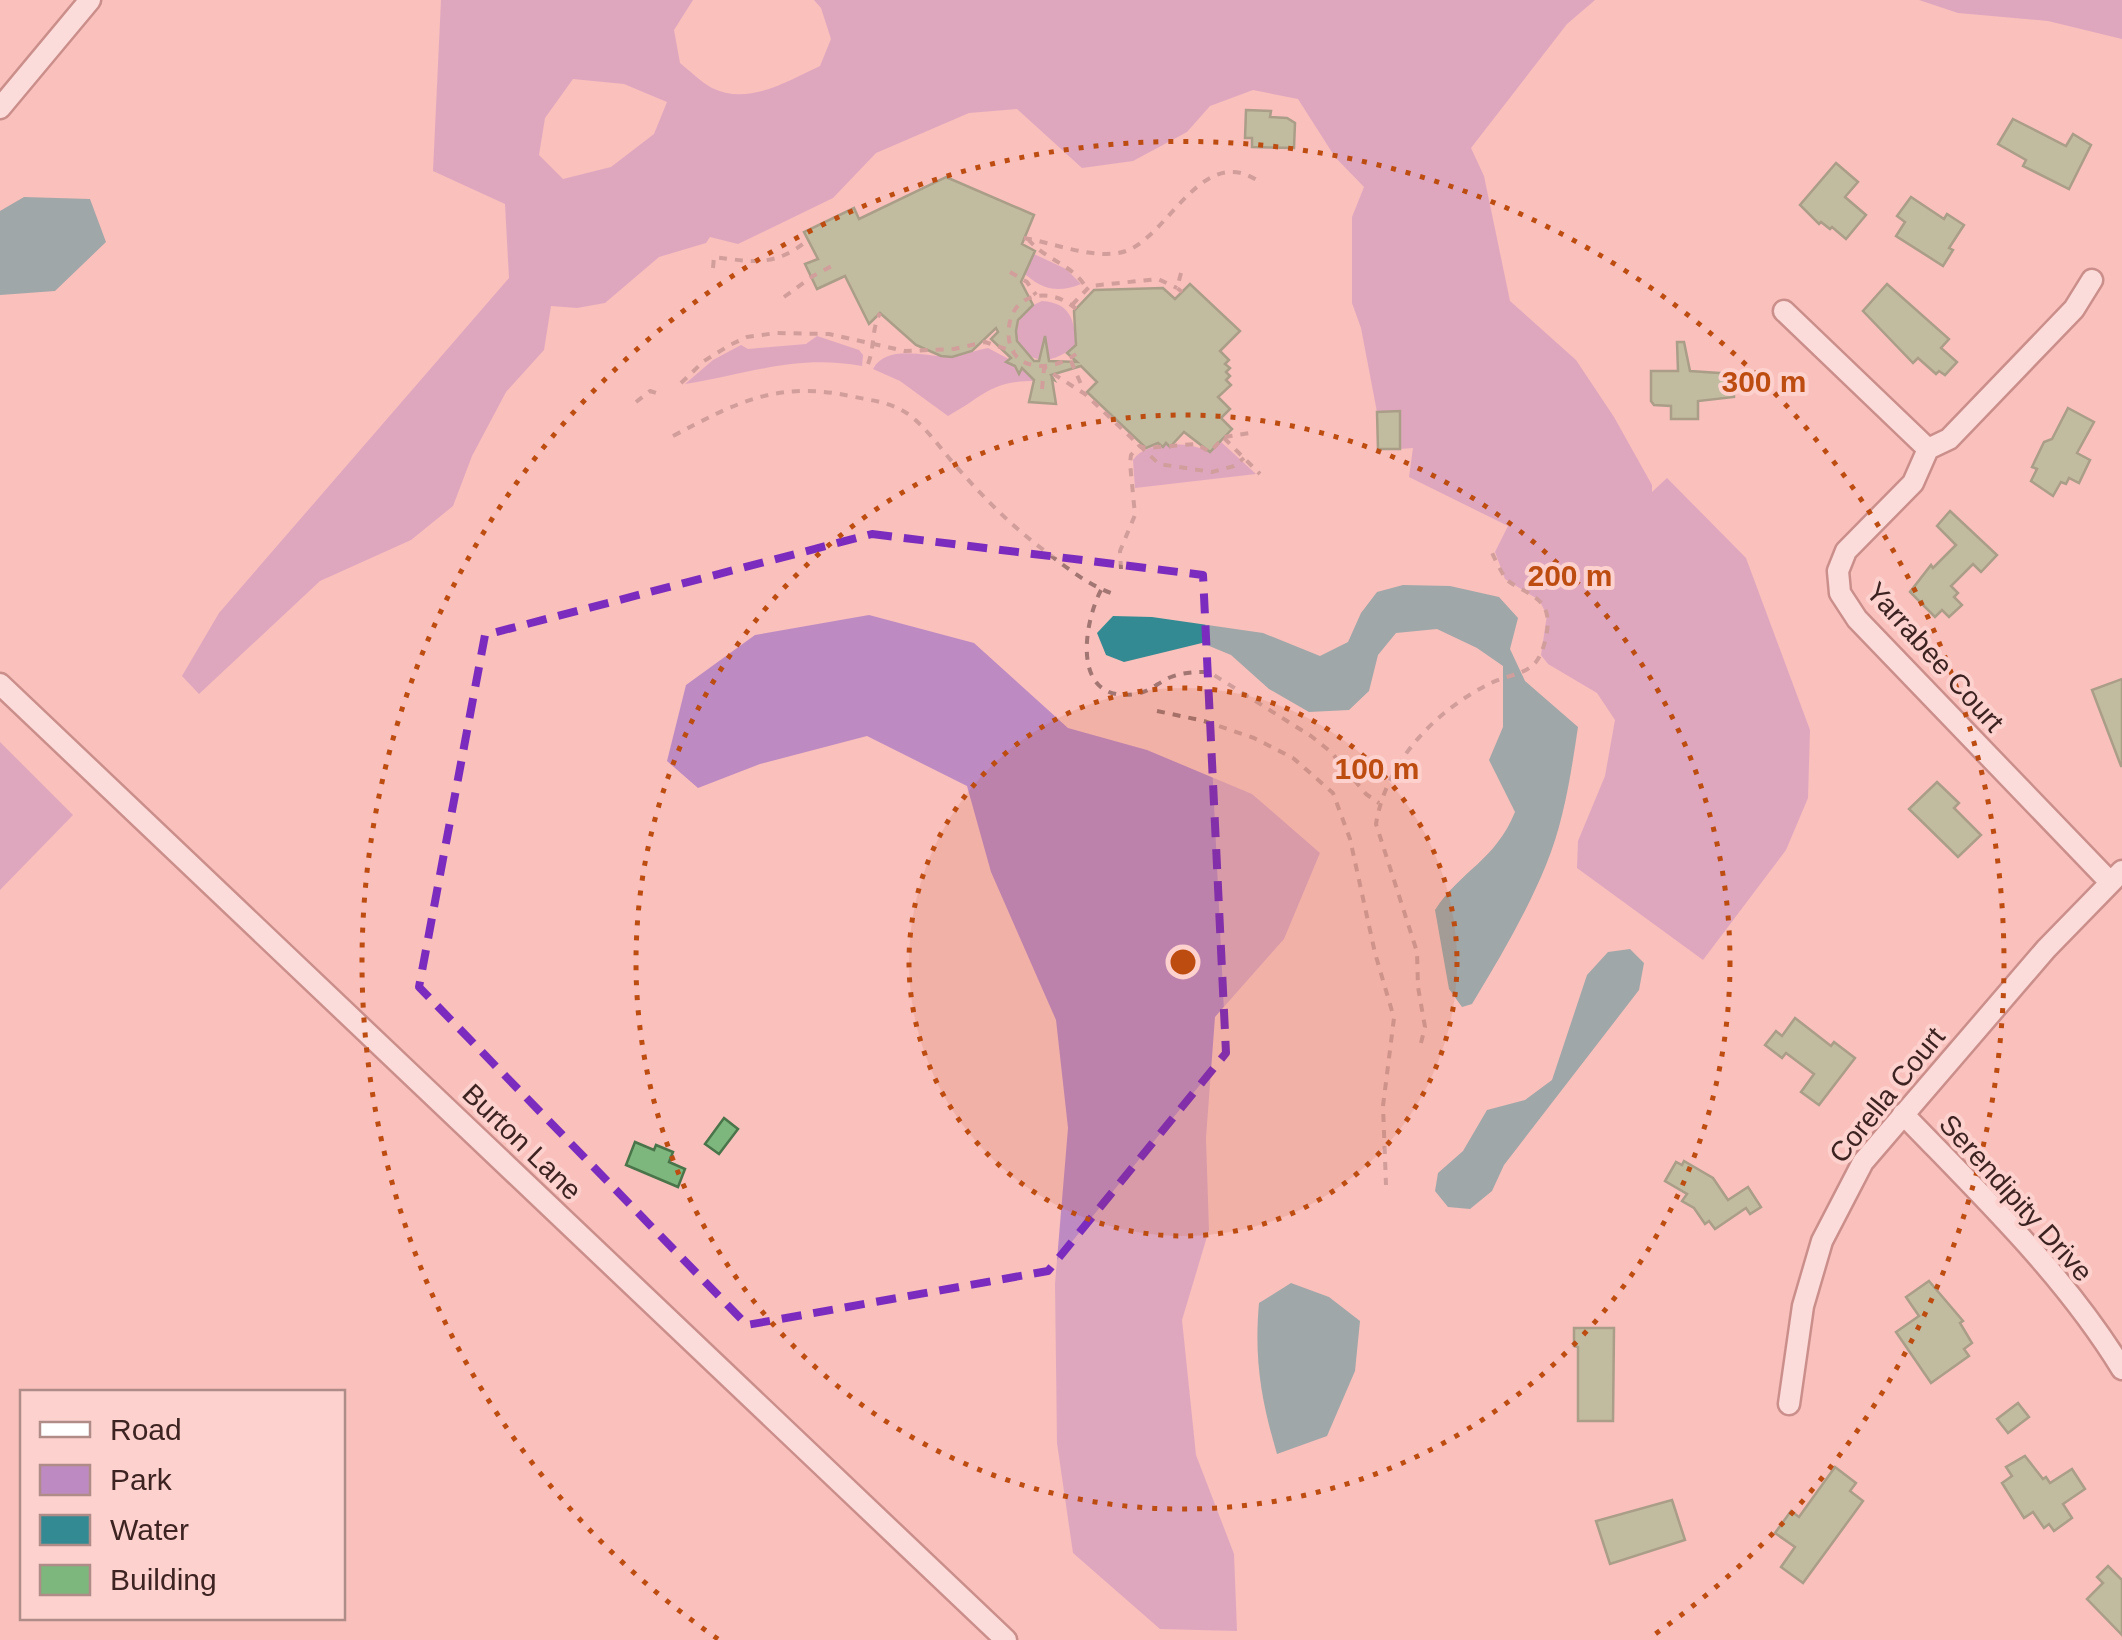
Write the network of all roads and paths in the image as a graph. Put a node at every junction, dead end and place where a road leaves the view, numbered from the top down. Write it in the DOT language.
graph roads {
  1 [pos="90,0"];
  2 [pos="0,108"];
  3 [pos="1261,182"];
  4 [pos="808,240"];
  5 [pos="832,266"];
  6 [pos="714,268"];
  7 [pos="1010,272"];
  8 [pos="1180,273"];
  9 [pos="2092,280"];
  10 [pos="1087,289"];
  11 [pos="1036,296"];
  12 [pos="784,297"];
  13 [pos="1784,311"];
  14 [pos="880,313"];
  15 [pos="874,346"];
  16 [pos="1016,352"];
  17 [pos="1076,354"];
  18 [pos="1070,359"];
  19 [pos="868,364"];
  20 [pos="1044,368"];
  21 [pos="681,383"];
  22 [pos="1042,389"];
  23 [pos="656,393"];
  24 [pos="1085,394"];
  25 [pos="636,402"];
  26 [pos="1256,432"];
  27 [pos="674,436"];
  28 [pos="1224,438"];
  29 [pos="1139,446"];
  30 [pos="1928,449"];
  31 [pos="1244,458"];
  32 [pos="1260,474"];
  33 [pos="1490,547"];
  34 [pos="1120,568"];
  35 [pos="1101,590"];
  36 [pos="1111,593"];
  37 [pos="0,684"];
  38 [pos="1157,711"];
  39 [pos="1380,803"];
  40 [pos="2116,877"];
  41 [pos="1421,1043"];
  42 [pos="1903,1114"];
  43 [pos="1386,1185"];
  44 [pos="2122,1369"];
  45 [pos="1790,1404"];
  46 [pos="1006,1640"];
  1 -- 2 [label="street"];
  3 -- 10 [label="path"];
  4 -- 6 [label="path"];
  5 -- 12 [label="path"];
  7 -- 11 [label="path"];
  8 -- 10 [label="path"];
  9 -- 30 [label="street, Yarrabee Court"];
  10 -- 11 [label="path"];
  11 -- 16 [label="path"];
  13 -- 30 [label="street"];
  14 -- 15 [label="path"];
  15 -- 16 [label="path"];
  15 -- 19 [label="path"];
  15 -- 21 [label="path"];
  16 -- 20 [label="path"];
  17 -- 18 [label="path"];
  18 -- 20 [label="path"];
  18 -- 24 [label="path"];
  20 -- 22 [label="path"];
  20 -- 24 [label="path"];
  23 -- 25 [label="path"];
  24 -- 29 [label="path"];
  26 -- 28 [label="path"];
  27 -- 35 [label="path"];
  28 -- 29 [label="path"];
  28 -- 31 [label="path"];
  29 -- 31 [label="path"];
  29 -- 34 [label="path"];
  30 -- 40 [label="street, Yarrabee Court"];
  31 -- 32 [label="path"];
  33 -- 39 [label="path"];
  35 -- 36 [label="path"];
  35 -- 39 [label="path"];
  37 -- 46 [label="street, Burton Lane"];
  38 -- 43 [label="path"];
  39 -- 41 [label="path"];
  40 -- 42 [label="street, Corella Court"];
  42 -- 44 [label="street, Serendipity Drive"];
  42 -- 45 [label="street, Corella Court"];
}
